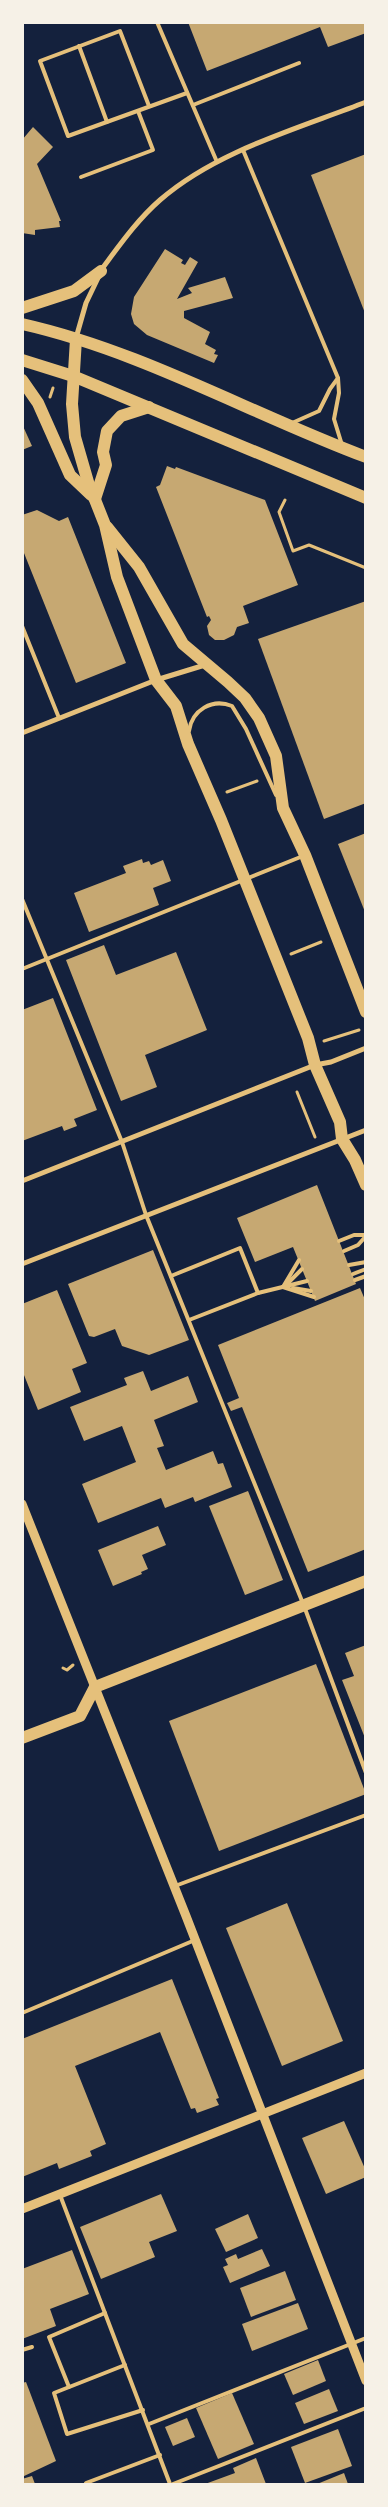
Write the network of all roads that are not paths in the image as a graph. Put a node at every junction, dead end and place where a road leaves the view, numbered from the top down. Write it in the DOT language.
graph roads {
  1 [pos="157,22"];
  2 [pos="78,46"];
  3 [pos="299,63"];
  4 [pos="187,93"];
  5 [pos="366,102"];
  6 [pos="193,105"];
  7 [pos="149,106"];
  8 [pos="138,110"];
  9 [pos="107,122"];
  10 [pos="243,150"];
  11 [pos="217,162"];
  12 [pos="80,177"];
  13 [pos="101,270"];
  14 [pos="22,308"];
  15 [pos="22,324"];
  16 [pos="76,339"];
  17 [pos="22,360"];
  18 [pos="73,376"];
  19 [pos="338,378"];
  20 [pos="22,380"];
  21 [pos="149,407"];
  22 [pos="286,424"];
  23 [pos="343,448"];
  24 [pos="366,457"];
  25 [pos="95,498"];
  26 [pos="366,498"];
  27 [pos="105,525"];
  28 [pos="22,626"];
  29 [pos="207,664"];
  30 [pos="156,680"];
  31 [pos="59,718"];
  32 [pos="22,733"];
  33 [pos="188,744"];
  34 [pos="283,808"];
  35 [pos="305,855"];
  36 [pos="244,880"];
  37 [pos="22,899"];
  38 [pos="46,960"];
  39 [pos="22,969"];
  40 [pos="366,1012"];
  41 [pos="366,1048"];
  42 [pos="315,1065"];
  43 [pos="366,1130"];
  44 [pos="342,1139"];
  45 [pos="122,1142"];
  46 [pos="22,1180"];
  47 [pos="366,1185"];
  48 [pos="146,1215"];
  49 [pos="366,1235"];
  50 [pos="339,1241"];
  51 [pos="344,1251"];
  52 [pos="299,1260"];
  53 [pos="366,1262"];
  54 [pos="22,1264"];
  55 [pos="349,1265"];
  56 [pos="302,1269"];
  57 [pos="366,1269"];
  58 [pos="353,1274"];
  59 [pos="171,1276"];
  60 [pos="366,1276"];
  61 [pos="355,1280"];
  62 [pos="307,1281"];
  63 [pos="284,1287"];
  64 [pos="311,1291"];
  65 [pos="258,1293"];
  66 [pos="314,1297"];
  67 [pos="189,1320"];
  68 [pos="22,1504"];
  69 [pos="366,1581"];
  70 [pos="304,1606"];
  71 [pos="95,1687"];
  72 [pos="22,1738"];
  73 [pos="366,1773"];
  74 [pos="366,1815"];
  75 [pos="174,1886"];
  76 [pos="195,1940"];
  77 [pos="22,2013"];
  78 [pos="366,2073"];
  79 [pos="262,2114"];
  80 [pos="60,2195"];
  81 [pos="22,2210"];
  82 [pos="105,2313"];
  83 [pos="366,2338"];
  84 [pos="352,2344"];
  85 [pos="32,2347"];
  86 [pos="22,2350"];
  87 [pos="125,2365"];
  88 [pos="366,2381"];
  89 [pos="69,2387"];
  90 [pos="366,2408"];
  91 [pos="144,2410"];
  92 [pos="149,2424"];
  93 [pos="160,2454"];
  94 [pos="86,2483"];
  95 [pos="172,2484"];
  1 -- 4 [label="lane"];
  2 -- 7 [label="lane"];
  2 -- 9 [label="lane"];
  2 -- 9 [label="lane"];
  3 -- 6 [label="lane"];
  4 -- 6 [label="lane"];
  4 -- 7 [label="lane"];
  5 -- 10 [label="street"];
  6 -- 11 [label="lane"];
  7 -- 8 [label="lane"];
  8 -- 9 [label="lane"];
  8 -- 12 [label="lane"];
  10 -- 11 [label="street"];
  10 -- 19 [label="lane"];
  11 -- 13 [label="street"];
  13 -- 14 [label="main road"];
  13 -- 16 [label="street"];
  15 -- 16 [label="main road"];
  16 -- 18 [label="main road"];
  16 -- 22 [label="main road"];
  17 -- 18 [label="main road"];
  18 -- 21 [label="main road"];
  18 -- 25 [label="main road"];
  19 -- 22 [label="lane"];
  19 -- 23 [label="lane"];
  20 -- 25 [label="main road"];
  21 -- 25 [label="main road"];
  21 -- 26 [label="main road"];
  22 -- 23 [label="main road"];
  23 -- 24 [label="main road"];
  25 -- 27 [label="main road"];
  27 -- 29 [label="main road"];
  27 -- 30 [label="main road"];
  28 -- 31 [label="lane"];
  29 -- 30 [label="street"];
  29 -- 34 [label="main road"];
  30 -- 31 [label="street"];
  30 -- 33 [label="main road"];
  31 -- 32 [label="street"];
  33 -- 34 [label="lane"];
  33 -- 36 [label="main road"];
  34 -- 35 [label="main road"];
  35 -- 36 [label="lane"];
  35 -- 40 [label="main road"];
  36 -- 38 [label="lane"];
  36 -- 42 [label="main road"];
  37 -- 38 [label="lane"];
  38 -- 39 [label="lane"];
  38 -- 45 [label="lane"];
  41 -- 42 [label="street"];
  42 -- 44 [label="main road"];
  42 -- 45 [label="street"];
  43 -- 44 [label="street"];
  44 -- 47 [label="main road"];
  44 -- 48 [label="street"];
  45 -- 46 [label="street"];
  45 -- 48 [label="lane"];
  48 -- 54 [label="street"];
  48 -- 59 [label="lane"];
  49 -- 50 [label="lane"];
  49 -- 51 [label="lane"];
  52 -- 63 [label="lane"];
  53 -- 55 [label="lane"];
  56 -- 63 [label="lane"];
  57 -- 58 [label="lane"];
  59 -- 65 [label="lane"];
  59 -- 67 [label="lane"];
  60 -- 61 [label="lane"];
  62 -- 63 [label="lane"];
  63 -- 64 [label="lane"];
  63 -- 65 [label="lane"];
  63 -- 66 [label="lane"];
  65 -- 67 [label="lane"];
  67 -- 70 [label="lane"];
  68 -- 71 [label="street"];
  69 -- 70 [label="main road"];
  70 -- 71 [label="main road"];
  70 -- 73 [label="lane"];
  71 -- 72 [label="main road"];
  71 -- 75 [label="street"];
  74 -- 75 [label="lane"];
  75 -- 76 [label="street"];
  76 -- 77 [label="lane"];
  76 -- 79 [label="street"];
  78 -- 79 [label="street"];
  79 -- 80 [label="street"];
  79 -- 84 [label="street"];
  80 -- 81 [label="street"];
  80 -- 82 [label="lane"];
  82 -- 87 [label="lane"];
  82 -- 89 [label="lane"];
  83 -- 84 [label="lane"];
  84 -- 88 [label="street"];
  84 -- 92 [label="lane"];
  85 -- 86 [label="lane"];
  87 -- 89 [label="lane"];
  87 -- 91 [label="lane"];
  89 -- 91 [label="lane"];
  90 -- 95 [label="lane"];
  91 -- 92 [label="lane"];
  92 -- 93 [label="lane"];
  93 -- 94 [label="lane"];
  93 -- 95 [label="lane"];
}
